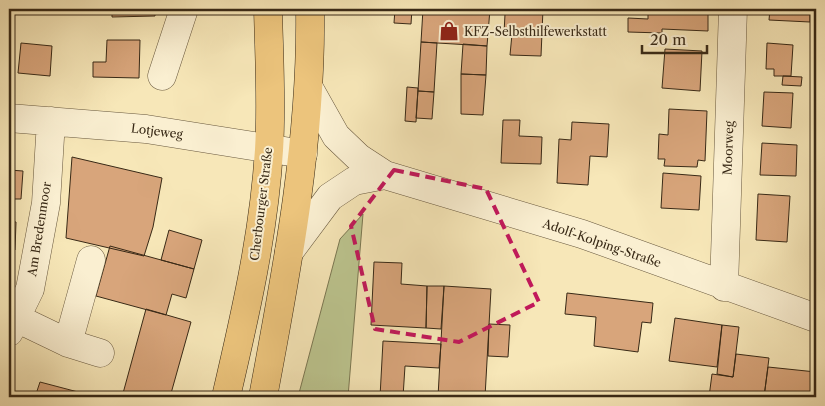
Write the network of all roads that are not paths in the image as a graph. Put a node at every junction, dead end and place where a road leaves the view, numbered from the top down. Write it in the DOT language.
graph roads {
  1 [pos="184,9"];
  2 [pos="268,9"];
  3 [pos="310,9"];
  4 [pos="734,9"];
  5 [pos="162,76"];
  6 [pos="309,88"];
  7 [pos="9,118"];
  8 [pos="51,121"];
  9 [pos="269,148"];
  10 [pos="303,154"];
  11 [pos="385,175"];
  12 [pos="289,252"];
  13 [pos="92,260"];
  14 [pos="724,287"];
  15 [pos="816,318"];
  16 [pos="12,325"];
  17 [pos="68,343"];
  18 [pos="100,353"];
  19 [pos="226,397"];
  20 [pos="263,397"];
  1 -- 5 [label="street"];
  2 -- 9 [label="main road, Cherbourger Straße"];
  3 -- 6 [label="main road"];
  4 -- 14 [label="street, Moorweg"];
  6 -- 10 [label="main road"];
  6 -- 11 [label="street, Adolf-Kolping-Straße"];
  7 -- 8 [label="street, Lotjeweg"];
  8 -- 9 [label="street, Lotjeweg"];
  8 -- 16 [label="street, Am Bredenmoor"];
  9 -- 10 [label="street, Lotjeweg"];
  9 -- 19 [label="main road, Cherbourger Straße"];
  10 -- 12 [label="main road"];
  11 -- 12 [label="street, Adolf-Kolping-Straße"];
  11 -- 14 [label="street, Adolf-Kolping-Straße"];
  12 -- 20 [label="main road"];
  13 -- 17 [label="street"];
  14 -- 15 [label="street, Adolf-Kolping-Straße"];
  16 -- 17 [label="street"];
  17 -- 18 [label="street"];
}
